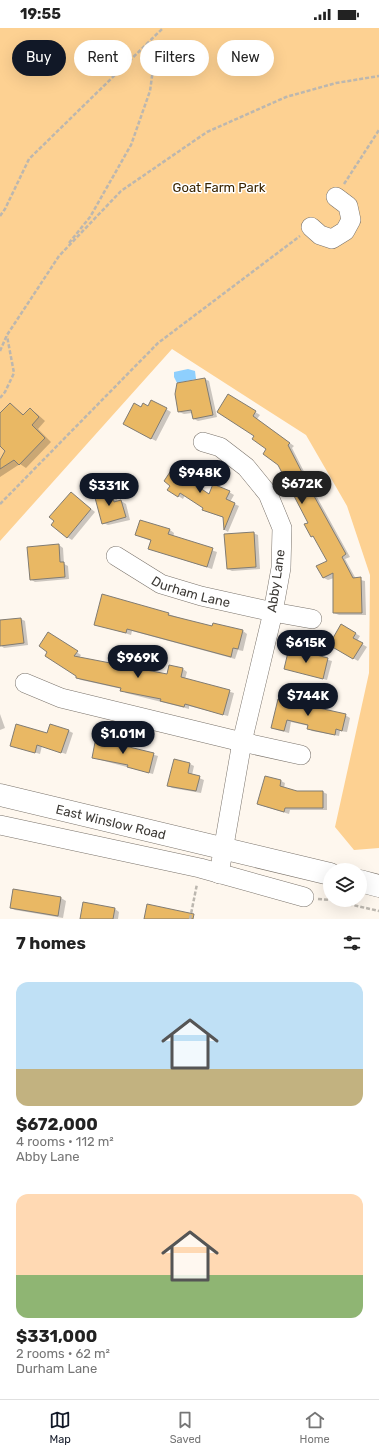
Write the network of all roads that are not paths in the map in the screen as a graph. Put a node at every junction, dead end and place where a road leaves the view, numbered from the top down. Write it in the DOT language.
graph roads {
  1 [pos="336,197"];
  2 [pos="311,227"];
  3 [pos="203,442"];
  4 [pos="116,556"];
  5 [pos="273,612"];
  6 [pos="312,619"];
  7 [pos="25,682"];
  8 [pos="242,742"];
  9 [pos="301,755"];
  10 [pos="0,795"];
  11 [pos="0,825"];
  12 [pos="222,847"];
  13 [pos="323,872"];
  14 [pos="219,874"];
  15 [pos="367,883"];
  16 [pos="379,886"];
  17 [pos="304,897"];
  1 -- 2 [label="street"];
  3 -- 5 [label="street, Abby Lane"];
  4 -- 5 [label="street, Durham Lane"];
  5 -- 6 [label="street, Durham Lane"];
  5 -- 8 [label="street, Abby Lane"];
  7 -- 8 [label="street"];
  8 -- 9 [label="street"];
  8 -- 12 [label="street, Abby Lane"];
  10 -- 12 [label="main road, East Winslow Road"];
  11 -- 14 [label="street, East Winslow Road"];
  12 -- 13 [label="main road, East Winslow Road"];
  12 -- 14 [label="street"];
  14 -- 17 [label="street, East Winslow Road"];
  15 -- 16 [label="main road"];
}
